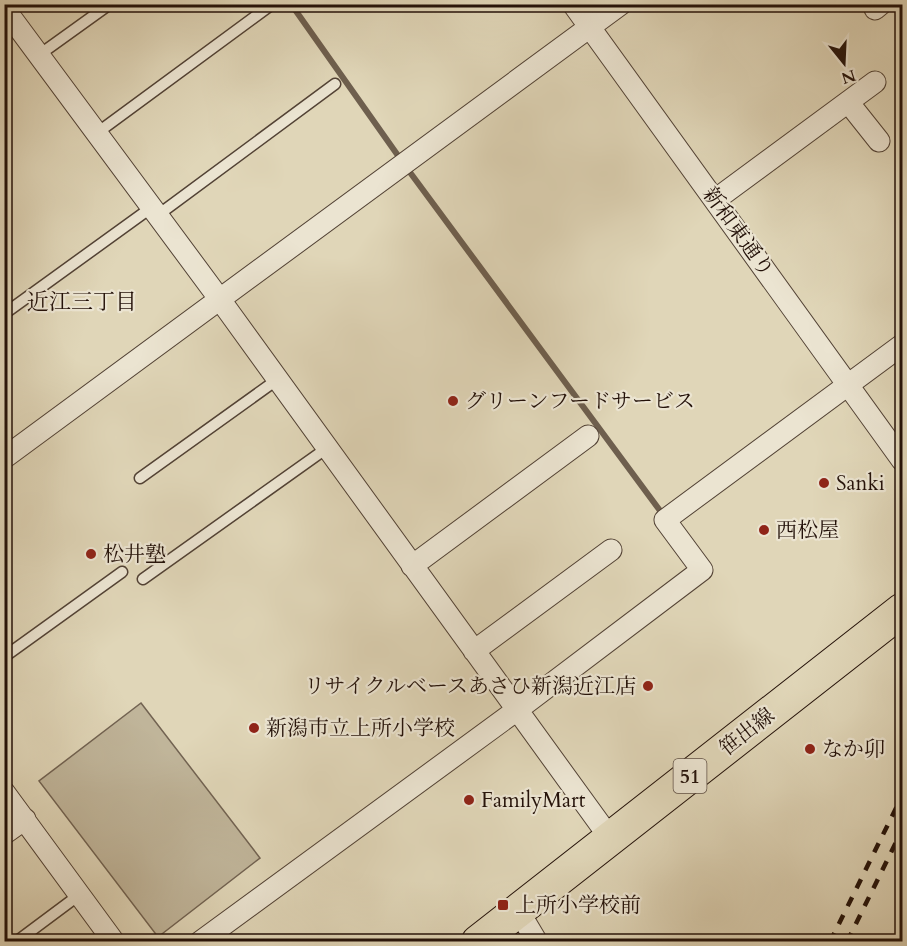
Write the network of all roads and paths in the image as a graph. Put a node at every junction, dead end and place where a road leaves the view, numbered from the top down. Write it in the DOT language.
graph roads {
  1 [pos="110,4"];
  2 [pos="573,4"];
  3 [pos="621,4"];
  4 [pos="271,5"];
  5 [pos="4,8"];
  6 [pos="590,27"];
  7 [pos="39,55"];
  8 [pos="875,82"];
  9 [pos="335,84"];
  10 [pos="848,102"];
  11 [pos="97,134"];
  12 [pos="879,141"];
  13 [pos="715,200"];
  14 [pos="155,211"];
  15 [pos="221,300"];
  16 [pos="4,314"];
  17 [pos="903,345"];
  18 [pos="278,379"];
  19 [pos="848,384"];
  20 [pos="588,436"];
  21 [pos="327,447"];
  22 [pos="4,458"];
  23 [pos="903,460"];
  24 [pos="140,478"];
  25 [pos="611,550"];
  26 [pos="412,566"];
  27 [pos="122,572"];
  28 [pos="143,579"];
  29 [pos="903,610"];
  30 [pos="474,651"];
  31 [pos="4,657"];
  32 [pos="517,711"];
  33 [pos="4,792"];
  34 [pos="25,819"];
  35 [pos="4,834"];
  36 [pos="610,838"];
  37 [pos="80,895"];
  38 [pos="518,910"];
  39 [pos="16,942"];
  40 [pos="114,942"];
  41 [pos="200,942"];
  42 [pos="478,942"];
  43 [pos="537,942"];
  1 -- 7 [label="lane"];
  2 -- 6 [label="street, 新和東通り"];
  3 -- 6 [label="street"];
  4 -- 11 [label="lane"];
  5 -- 7 [label="street"];
  6 -- 13 [label="street, 新和東通り"];
  6 -- 15 [label="street"];
  7 -- 11 [label="street"];
  8 -- 10 [label="street"];
  9 -- 14 [label="lane"];
  10 -- 12 [label="street"];
  10 -- 13 [label="street"];
  11 -- 14 [label="street"];
  13 -- 19 [label="street, 新和東通り"];
  14 -- 15 [label="street"];
  14 -- 16 [label="lane"];
  15 -- 18 [label="street"];
  15 -- 22 [label="street"];
  17 -- 19 [label="street"];
  18 -- 21 [label="street"];
  18 -- 24 [label="lane"];
  19 -- 23 [label="street, 新和東通り"];
  19 -- 32 [label="street"];
  20 -- 26 [label="street"];
  21 -- 26 [label="street"];
  21 -- 28 [label="lane"];
  25 -- 30 [label="street"];
  26 -- 30 [label="street"];
  27 -- 31 [label="lane"];
  29 -- 36 [label="main road, 笹出線 / 51"];
  30 -- 32 [label="street"];
  32 -- 36 [label="street"];
  32 -- 41 [label="street"];
  33 -- 34 [label="street"];
  34 -- 35 [label="street"];
  34 -- 37 [label="street"];
  36 -- 38 [label="main road, 笹出線 / 51"];
  37 -- 39 [label="lane"];
  37 -- 40 [label="street"];
  38 -- 42 [label="main road, 笹出線 / 51"];
  38 -- 43 [label="street"];
}
